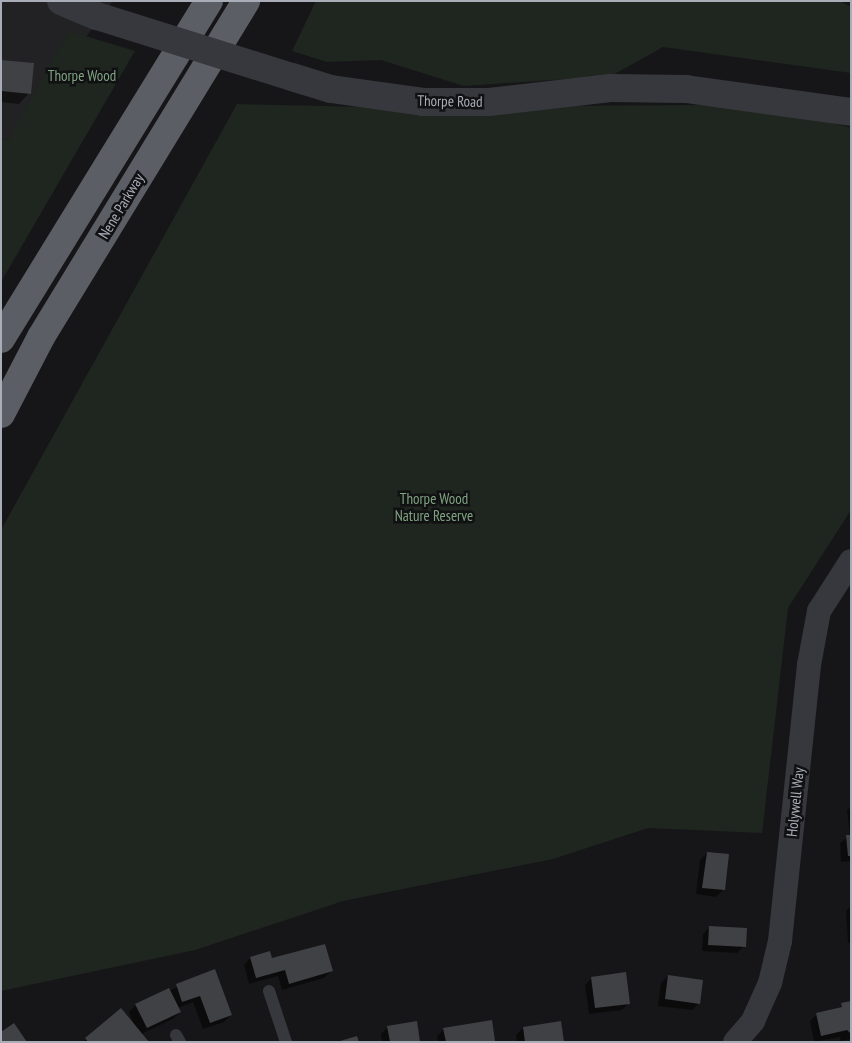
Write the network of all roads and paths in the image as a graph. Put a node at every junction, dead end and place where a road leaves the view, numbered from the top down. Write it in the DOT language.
graph roads {
  1 [pos="61,1"];
  2 [pos="209,1"];
  3 [pos="246,1"];
  4 [pos="851,112"];
  5 [pos="1,339"];
  6 [pos="1,414"];
  7 [pos="851,561"];
  8 [pos="269,991"];
  9 [pos="286,1042"];
  10 [pos="735,1042"];
  1 -- 4 [label="street, Thorpe Road, bridge"];
  2 -- 5 [label="highway"];
  3 -- 6 [label="highway, Nene Parkway"];
  7 -- 10 [label="street, Holywell Way"];
  8 -- 9 [label="lane"];
}
